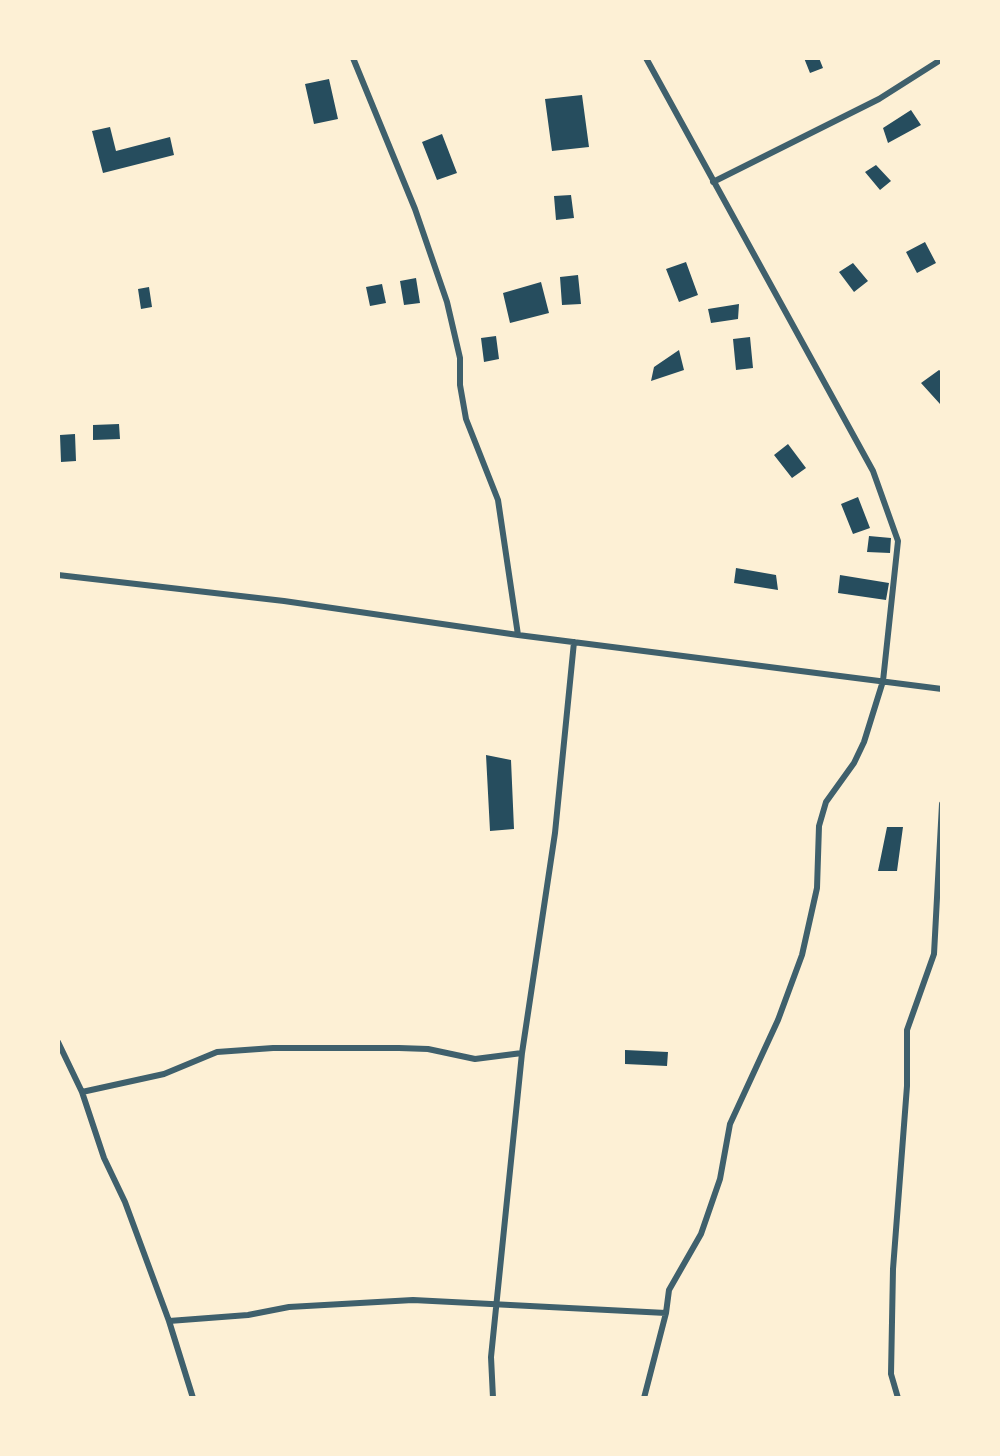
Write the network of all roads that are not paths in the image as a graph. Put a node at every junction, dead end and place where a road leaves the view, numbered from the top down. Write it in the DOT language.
graph roads {
  1 [pos="353,58"];
  2 [pos="646,58"];
  3 [pos="942,59"];
  4 [pos="713,182"];
  5 [pos="58,575"];
  6 [pos="518,635"];
  7 [pos="574,642"];
  8 [pos="883,681"];
  9 [pos="942,689"];
  10 [pos="942,804"];
  11 [pos="58,1042"];
  12 [pos="522,1053"];
  13 [pos="82,1092"];
  14 [pos="496,1304"];
  15 [pos="666,1313"];
  16 [pos="169,1321"];
  17 [pos="194,1398"];
  18 [pos="493,1398"];
  19 [pos="644,1398"];
  20 [pos="898,1398"];
  1 -- 6 [label="street"];
  2 -- 4 [label="street"];
  3 -- 4 [label="street"];
  4 -- 8 [label="street"];
  5 -- 6 [label="street"];
  6 -- 7 [label="street"];
  7 -- 8 [label="street"];
  7 -- 12 [label="street"];
  8 -- 9 [label="street"];
  8 -- 15 [label="street"];
  10 -- 20 [label="street"];
  11 -- 13 [label="street"];
  12 -- 13 [label="street"];
  12 -- 14 [label="street"];
  13 -- 16 [label="street"];
  14 -- 15 [label="street"];
  14 -- 16 [label="street"];
  14 -- 18 [label="street"];
  15 -- 19 [label="street"];
  16 -- 17 [label="street"];
}
